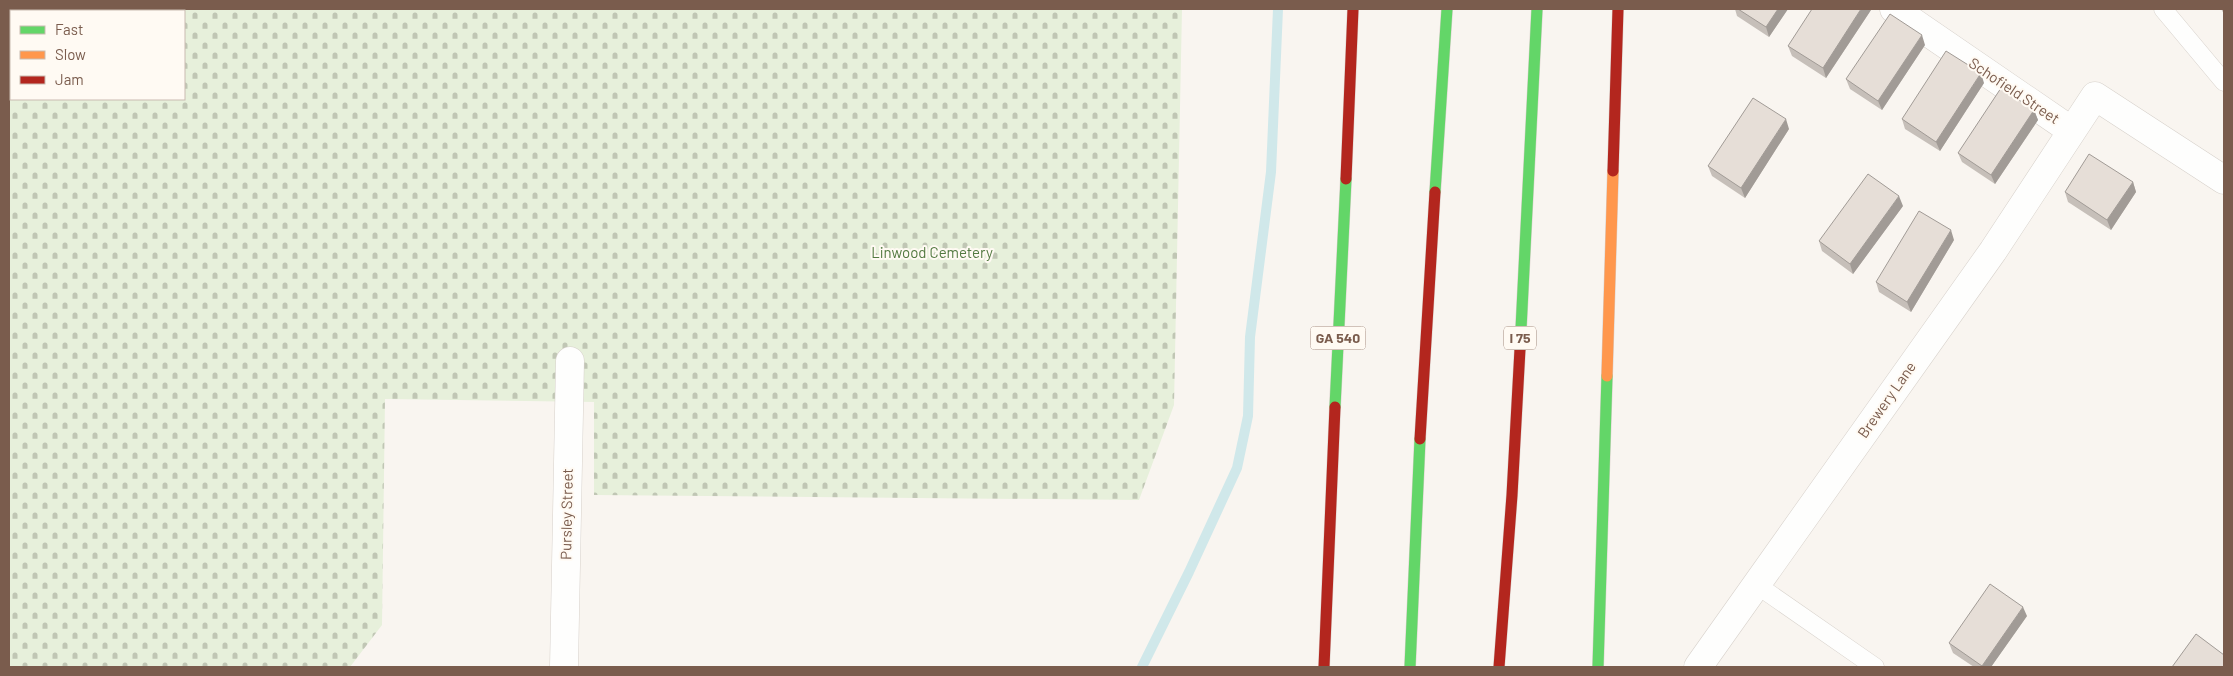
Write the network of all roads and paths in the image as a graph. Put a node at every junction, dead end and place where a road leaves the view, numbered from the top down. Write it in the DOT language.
graph roads {
  1 [pos="1353,9"];
  2 [pos="1447,9"];
  3 [pos="1537,9"];
  4 [pos="1618,9"];
  5 [pos="1894,9"];
  6 [pos="2163,9"];
  7 [pos="2224,82"];
  8 [pos="2072,131"];
  9 [pos="2224,180"];
  10 [pos="570,361"];
  11 [pos="1756,585"];
  12 [pos="564,667"];
  13 [pos="1324,667"];
  14 [pos="1410,667"];
  15 [pos="1499,667"];
  16 [pos="1598,667"];
  17 [pos="1698,667"];
  18 [pos="1875,667"];
  1 -- 13 [label="highway, GA 540"];
  2 -- 14 [label="highway"];
  3 -- 15 [label="highway, I 75"];
  4 -- 16 [label="highway"];
  5 -- 8 [label="street, Schofield Street"];
  6 -- 7 [label="lane"];
  8 -- 9 [label="street, Schofield Street"];
  8 -- 11 [label="street, Brewery Lane"];
  10 -- 12 [label="street, Pursley Street"];
  11 -- 17 [label="street, Brewery Lane"];
  11 -- 18 [label="lane"];
}
